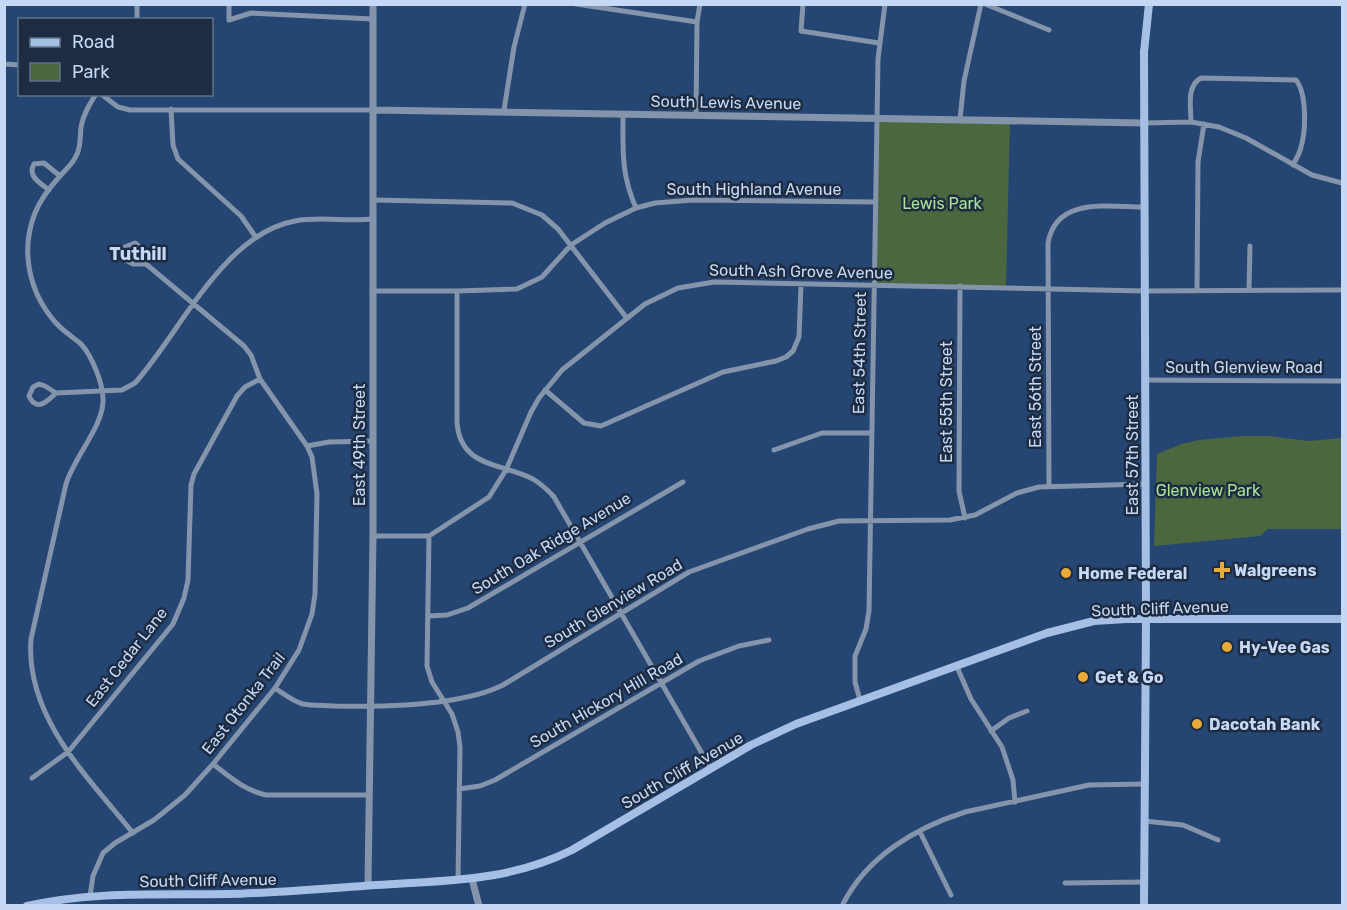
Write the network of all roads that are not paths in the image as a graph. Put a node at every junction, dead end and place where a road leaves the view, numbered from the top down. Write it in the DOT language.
graph roads {
  1 [pos="229,4"];
  2 [pos="373,4"];
  3 [pos="525,4"];
  4 [pos="576,4"];
  5 [pos="700,4"];
  6 [pos="803,4"];
  7 [pos="885,4"];
  8 [pos="981,4"];
  9 [pos="985,4"];
  10 [pos="1149,4"];
  11 [pos="373,19"];
  12 [pos="697,22"];
  13 [pos="1049,30"];
  14 [pos="879,43"];
  15 [pos="95,96"];
  16 [pos="104,96"];
  17 [pos="171,109"];
  18 [pos="373,110"];
  19 [pos="504,110"];
  20 [pos="623,115"];
  21 [pos="696,115"];
  22 [pos="877,118"];
  23 [pos="960,119"];
  24 [pos="1191,122"];
  25 [pos="1144,123"];
  26 [pos="1204,124"];
  27 [pos="1293,165"];
  28 [pos="60,176"];
  29 [pos="1342,183"];
  30 [pos="49,190"];
  31 [pos="373,200"];
  32 [pos="875,202"];
  33 [pos="1145,207"];
  34 [pos="636,208"];
  35 [pos="373,219"];
  36 [pos="255,236"];
  37 [pos="571,245"];
  38 [pos="1250,246"];
  39 [pos="146,264"];
  40 [pos="801,285"];
  41 [pos="874,286"];
  42 [pos="960,286"];
  43 [pos="1048,288"];
  44 [pos="1197,290"];
  45 [pos="1249,290"];
  46 [pos="1342,290"];
  47 [pos="372,291"];
  48 [pos="458,291"];
  49 [pos="1145,291"];
  50 [pos="193,303"];
  51 [pos="626,317"];
  52 [pos="260,379"];
  53 [pos="1145,380"];
  54 [pos="1342,381"];
  55 [pos="545,390"];
  56 [pos="102,391"];
  57 [pos="56,393"];
  58 [pos="871,433"];
  59 [pos="372,441"];
  60 [pos="307,446"];
  61 [pos="774,450"];
  62 [pos="506,470"];
  63 [pos="683,482"];
  64 [pos="1145,484"];
  65 [pos="1049,485"];
  66 [pos="965,518"];
  67 [pos="870,520"];
  68 [pos="373,536"];
  69 [pos="429,536"];
  70 [pos="579,541"];
  71 [pos="621,612"];
  72 [pos="429,616"];
  73 [pos="1146,618"];
  74 [pos="1342,620"];
  75 [pos="769,640"];
  76 [pos="957,667"];
  77 [pos="663,682"];
  78 [pos="275,688"];
  79 [pos="860,700"];
  80 [pos="444,701"];
  81 [pos="370,707"];
  82 [pos="1027,711"];
  83 [pos="991,731"];
  84 [pos="68,752"];
  85 [pos="213,764"];
  86 [pos="711,768"];
  87 [pos="32,778"];
  88 [pos="1144,784"];
  89 [pos="459,789"];
  90 [pos="369,795"];
  91 [pos="1015,802"];
  92 [pos="1144,821"];
  93 [pos="920,832"];
  94 [pos="133,833"];
  95 [pos="1218,840"];
  96 [pos="472,879"];
  97 [pos="458,880"];
  98 [pos="1144,882"];
  99 [pos="1065,883"];
  100 [pos="368,885"];
  101 [pos="951,895"];
  102 [pos="90,896"];
  103 [pos="27,906"];
  104 [pos="478,906"];
  105 [pos="842,906"];
  106 [pos="1144,906"];
  1 -- 11 [label="street"];
  2 -- 11 [label="street, East 49th Street"];
  3 -- 19 [label="street"];
  4 -- 12 [label="street"];
  5 -- 12 [label="street"];
  6 -- 14 [label="street"];
  7 -- 14 [label="street, East 54th Street"];
  8 -- 23 [label="street"];
  9 -- 13 [label="street"];
  10 -- 25 [label="main road, East 57th Street"];
  11 -- 18 [label="street, East 49th Street"];
  12 -- 21 [label="street"];
  14 -- 22 [label="street, East 54th Street"];
  15 -- 28 [label="street"];
  16 -- 17 [label="street, South Lewis Avenue"];
  17 -- 18 [label="street, South Lewis Avenue"];
  17 -- 36 [label="street"];
  18 -- 19 [label="street, South Lewis Avenue"];
  18 -- 31 [label="street, East 49th Street"];
  19 -- 20 [label="street, South Lewis Avenue"];
  20 -- 21 [label="street, South Lewis Avenue"];
  20 -- 34 [label="street"];
  21 -- 22 [label="street, South Lewis Avenue"];
  22 -- 23 [label="street, South Lewis Avenue"];
  22 -- 32 [label="street, East 54th Street"];
  23 -- 25 [label="street, South Lewis Avenue"];
  24 -- 25 [label="street, South Lewis Avenue"];
  24 -- 26 [label="street, South Lewis Avenue"];
  24 -- 27 [label="street"];
  25 -- 33 [label="main road, East 57th Street"];
  26 -- 27 [label="street, South Lewis Avenue"];
  26 -- 44 [label="street"];
  27 -- 29 [label="street, South Lewis Avenue"];
  28 -- 30 [label="street"];
  28 -- 30 [label="street"];
  30 -- 56 [label="street"];
  31 -- 35 [label="street, East 49th Street"];
  31 -- 37 [label="street"];
  32 -- 34 [label="street, South Highland Avenue"];
  32 -- 41 [label="street, East 54th Street"];
  33 -- 43 [label="street, East 56th Street"];
  33 -- 49 [label="main road, East 57th Street"];
  34 -- 37 [label="street, South Highland Avenue"];
  35 -- 36 [label="street"];
  35 -- 47 [label="street, East 49th Street"];
  36 -- 50 [label="street"];
  37 -- 48 [label="street, South Highland Avenue"];
  37 -- 51 [label="street"];
  38 -- 45 [label="street"];
  39 -- 39 [label="street"];
  39 -- 50 [label="street, East Otonka Trail"];
  40 -- 41 [label="street, South Ash Grove Avenue"];
  40 -- 51 [label="street, South Ash Grove Avenue"];
  40 -- 55 [label="street"];
  41 -- 42 [label="street, South Ash Grove Avenue"];
  41 -- 58 [label="street, East 54th Street"];
  42 -- 43 [label="street, South Ash Grove Avenue"];
  42 -- 66 [label="street, East 55th Street"];
  43 -- 49 [label="street, South Ash Grove Avenue"];
  43 -- 65 [label="street, East 56th Street"];
  44 -- 45 [label="street, South Ash Grove Avenue"];
  44 -- 49 [label="street, South Ash Grove Avenue"];
  45 -- 46 [label="street, South Ash Grove Avenue"];
  47 -- 48 [label="street, South Highland Avenue"];
  47 -- 59 [label="street, East 49th Street"];
  48 -- 62 [label="street"];
  49 -- 53 [label="main road, East 57th Street"];
  50 -- 52 [label="street, East Otonka Trail"];
  50 -- 56 [label="street"];
  51 -- 55 [label="street, South Ash Grove Avenue"];
  52 -- 60 [label="street, East Otonka Trail"];
  52 -- 84 [label="street, East Cedar Lane"];
  53 -- 54 [label="street, South Glenview Road"];
  53 -- 64 [label="main road, East 57th Street"];
  55 -- 62 [label="street, South Ash Grove Avenue"];
  56 -- 57 [label="street"];
  56 -- 84 [label="street"];
  57 -- 57 [label="street"];
  58 -- 61 [label="street"];
  58 -- 67 [label="street, East 54th Street"];
  59 -- 60 [label="street"];
  59 -- 68 [label="street, East 49th Street"];
  60 -- 78 [label="street, East Otonka Trail"];
  62 -- 69 [label="street, South Ash Grove Avenue"];
  62 -- 70 [label="street"];
  63 -- 70 [label="street, South Oak Ridge Avenue"];
  64 -- 65 [label="street, South Glenview Road"];
  64 -- 73 [label="main road, East 57th Street"];
  65 -- 66 [label="street, South Glenview Road"];
  66 -- 67 [label="street, South Glenview Road"];
  67 -- 71 [label="street, South Glenview Road"];
  67 -- 79 [label="street, East 54th Street"];
  68 -- 69 [label="street"];
  68 -- 81 [label="street, East 49th Street"];
  69 -- 72 [label="street"];
  70 -- 71 [label="street"];
  70 -- 72 [label="street, South Oak Ridge Avenue"];
  71 -- 77 [label="street"];
  71 -- 80 [label="street, South Glenview Road"];
  72 -- 80 [label="street"];
  73 -- 74 [label="main road, South Cliff Avenue"];
  73 -- 76 [label="main road, South Cliff Avenue"];
  73 -- 88 [label="main road, East 57th Street"];
  75 -- 77 [label="street, South Hickory Hill Road"];
  76 -- 79 [label="main road, South Cliff Avenue"];
  76 -- 83 [label="street"];
  77 -- 86 [label="street"];
  77 -- 89 [label="street, South Hickory Hill Road"];
  78 -- 81 [label="street, South Glenview Road"];
  78 -- 85 [label="street, East Otonka Trail"];
  79 -- 86 [label="main road, South Cliff Avenue"];
  80 -- 81 [label="street, South Glenview Road"];
  80 -- 89 [label="street"];
  81 -- 90 [label="street, East 49th Street"];
  82 -- 83 [label="street"];
  83 -- 91 [label="street"];
  84 -- 87 [label="street, East Cedar Lane"];
  84 -- 94 [label="street"];
  85 -- 90 [label="street"];
  85 -- 94 [label="street, East Otonka Trail"];
  86 -- 96 [label="main road, South Cliff Avenue"];
  88 -- 91 [label="street"];
  88 -- 92 [label="main road, East 57th Street"];
  89 -- 97 [label="street"];
  90 -- 100 [label="street, East 49th Street"];
  91 -- 93 [label="street"];
  92 -- 95 [label="street"];
  92 -- 98 [label="main road, East 57th Street"];
  93 -- 101 [label="street"];
  93 -- 105 [label="street"];
  94 -- 102 [label="street, East Otonka Trail"];
  96 -- 97 [label="main road, South Cliff Avenue"];
  96 -- 104 [label="street"];
  97 -- 100 [label="main road, South Cliff Avenue"];
  98 -- 99 [label="street"];
  98 -- 106 [label="main road, East 57th Street"];
  100 -- 102 [label="main road, South Cliff Avenue"];
  102 -- 103 [label="main road, South Cliff Avenue"];
}
